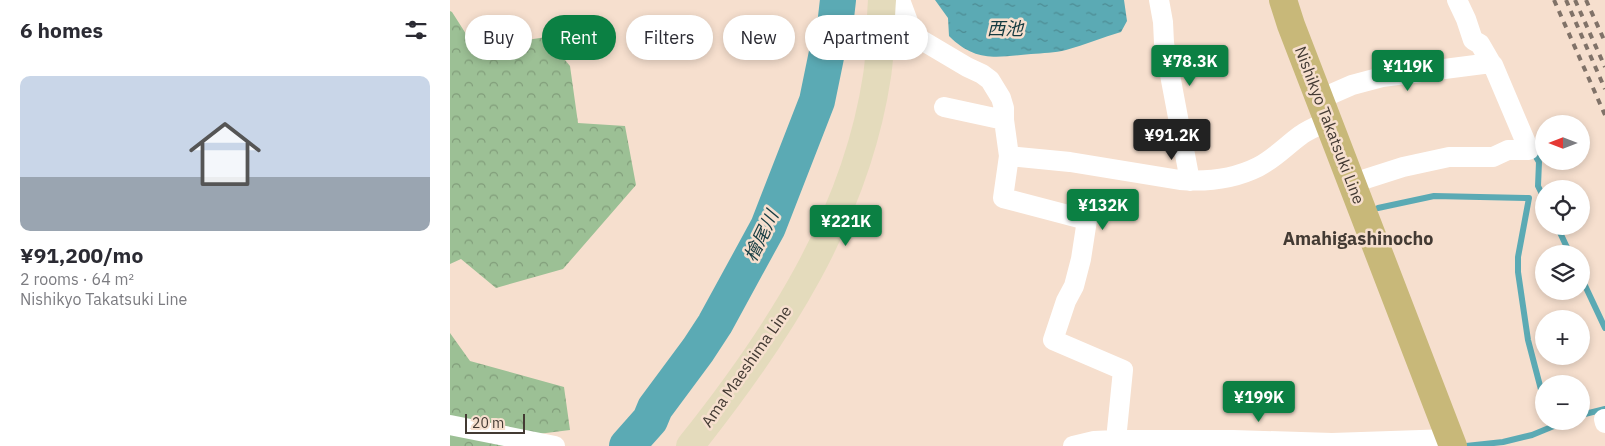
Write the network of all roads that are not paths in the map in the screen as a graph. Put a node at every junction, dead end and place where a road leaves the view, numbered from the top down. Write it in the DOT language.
graph roads {
  1 [pos="882,0"];
  2 [pos="900,0"];
  3 [pos="1158,0"];
  4 [pos="1283,0"];
  5 [pos="1457,0"];
  6 [pos="1490,63"];
  7 [pos="944,107"];
  8 [pos="1324,110"];
  9 [pos="1004,120"];
  10 [pos="1009,156"];
  11 [pos="1190,180"];
  12 [pos="1353,183"];
  13 [pos="450,425"];
  14 [pos="1116,440"];
  15 [pos="1397,443"];
  16 [pos="1451,443"];
  17 [pos="555,446"];
  18 [pos="690,446"];
  19 [pos="1074,446"];
  1 -- 18 [label="main road, Ama Maeshima Line"];
  2 -- 9 [label="street"];
  3 -- 11 [label="street"];
  4 -- 8 [label="main road, Nishikyo Takatsuki Line"];
  5 -- 6 [label="street"];
  6 -- 8 [label="street"];
  6 -- 12 [label="street"];
  7 -- 9 [label="street"];
  8 -- 11 [label="street"];
  8 -- 12 [label="main road, Nishikyo Takatsuki Line"];
  9 -- 10 [label="street"];
  10 -- 11 [label="street"];
  10 -- 14 [label="street"];
  12 -- 16 [label="main road, Nishikyo Takatsuki Line"];
  13 -- 17 [label="street"];
  14 -- 15 [label="street"];
  14 -- 19 [label="street"];
  15 -- 16 [label="street"];
}
